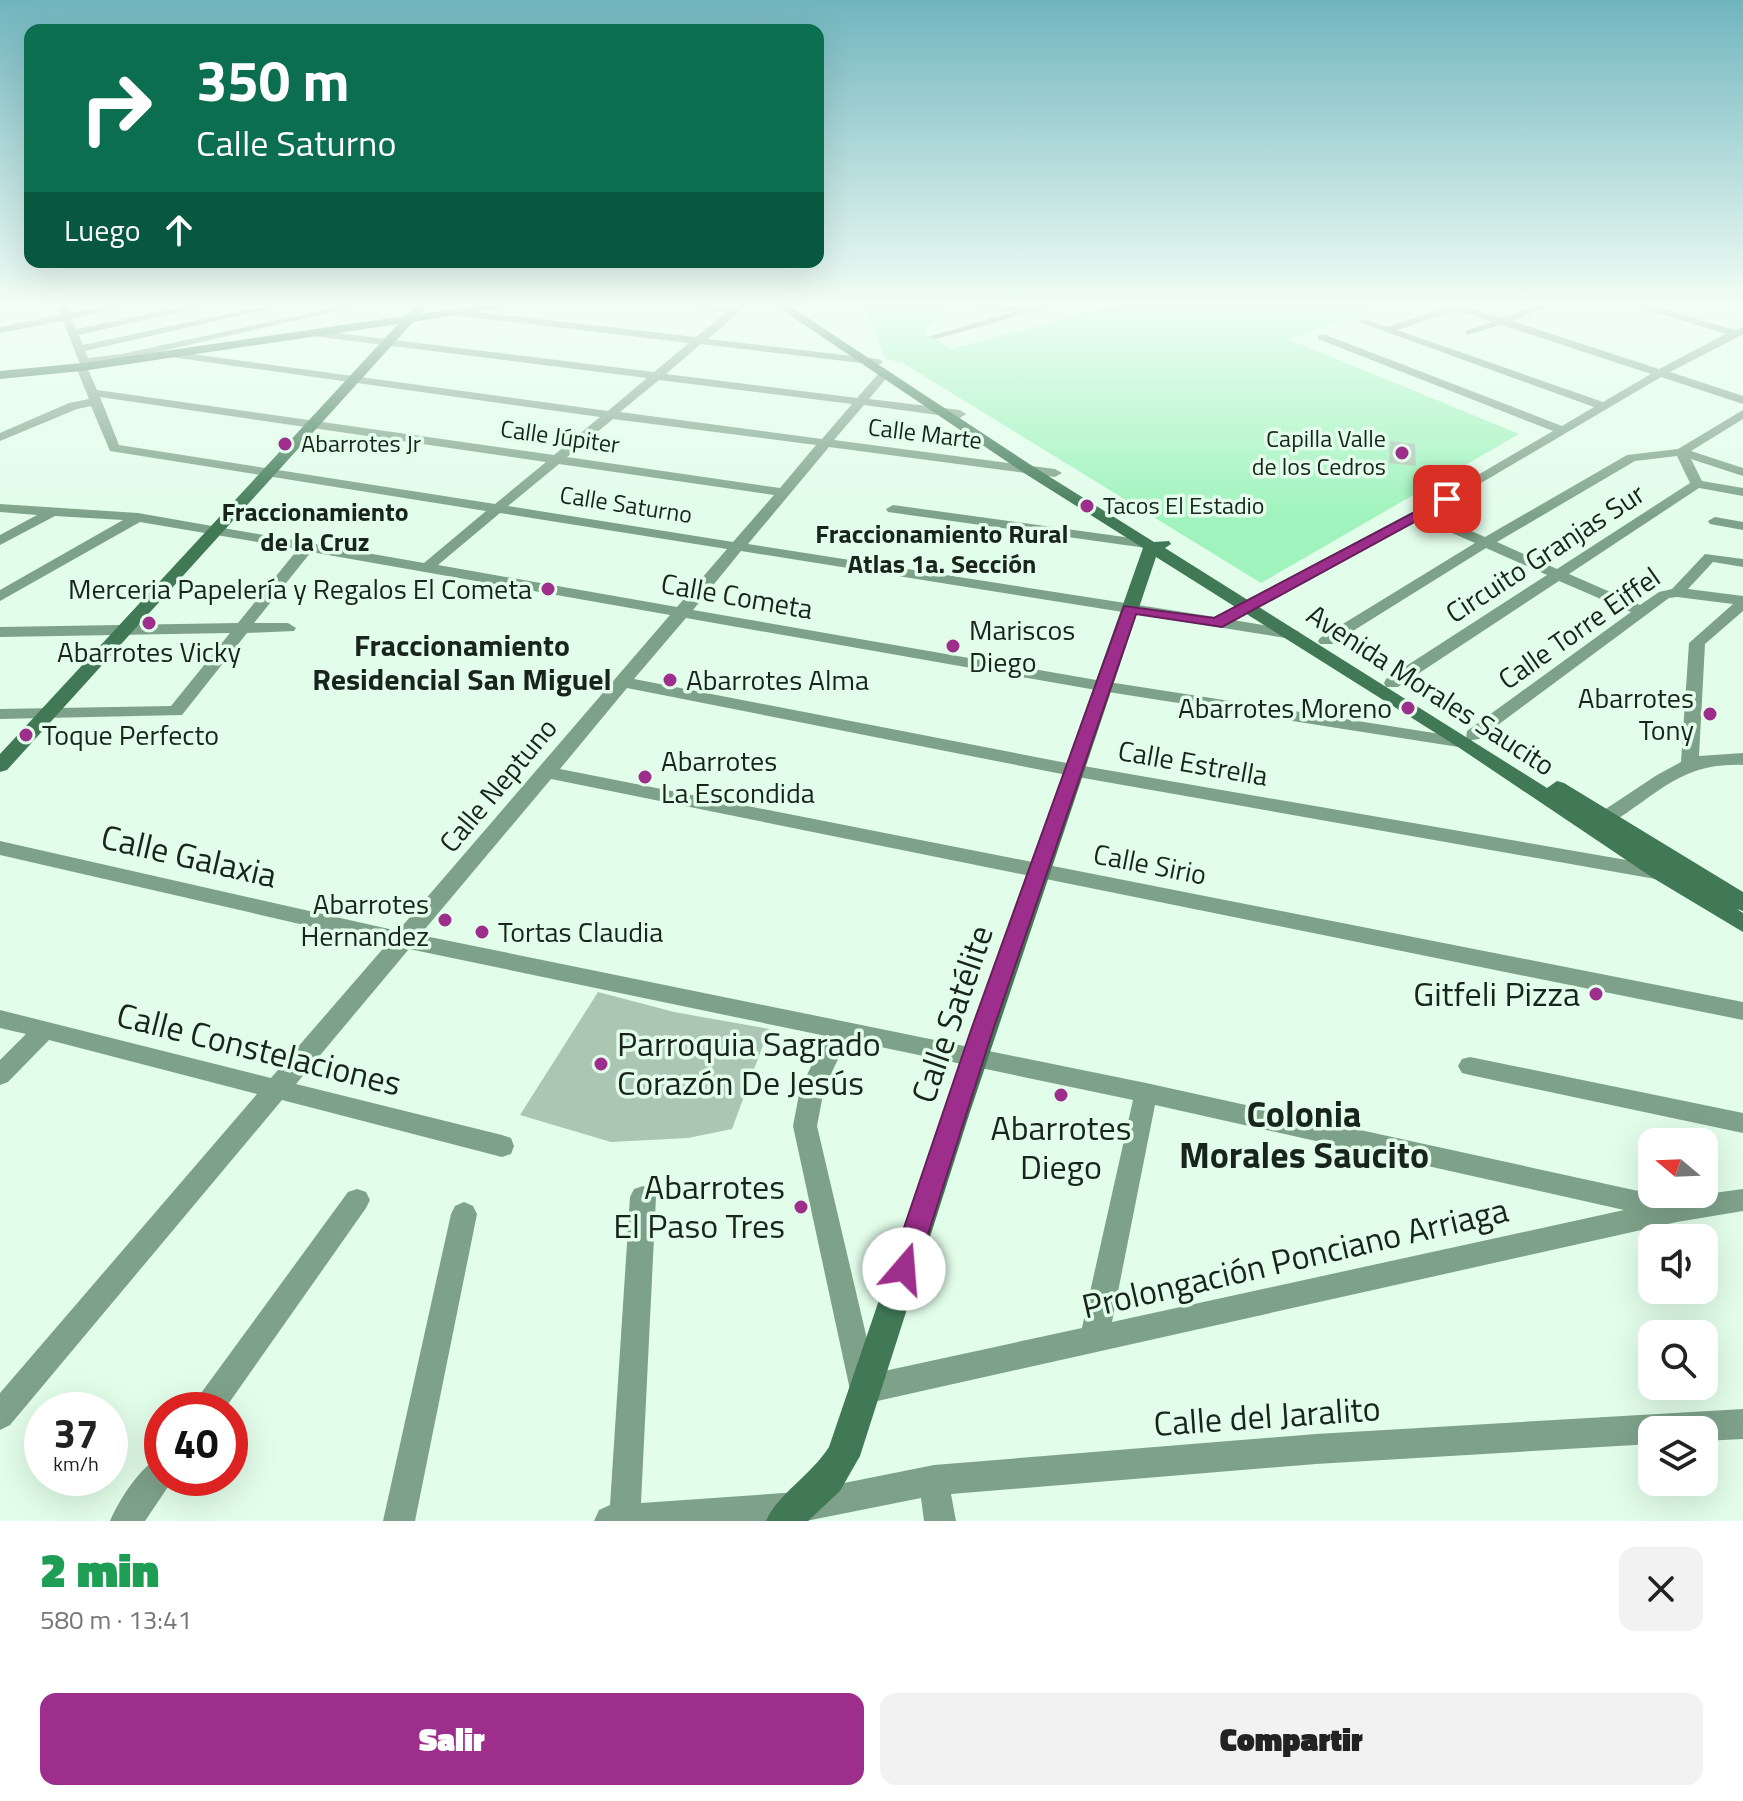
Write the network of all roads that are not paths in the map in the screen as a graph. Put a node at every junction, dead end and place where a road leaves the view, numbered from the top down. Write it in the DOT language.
graph roads {
  1 [pos="86,374"];
  2 [pos="306,374"];
  3 [pos="360,374"];
  4 [pos="640,374"];
  5 [pos="658,374"];
  6 [pos="877,374"];
  7 [pos="887,374"];
  8 [pos="889,374"];
  9 [pos="1416,374"];
  10 [pos="1512,374"];
  11 [pos="1659,374"];
  12 [pos="1668,374"];
  13 [pos="656,376"];
  14 [pos="354,381"];
  15 [pos="94,397"];
  16 [pos="1743,400"];
  17 [pos="860,402"];
  18 [pos="1603,406"];
  19 [pos="939,411"];
  20 [pos="960,414"];
  21 [pos="1743,414"];
  22 [pos="610,415"];
  23 [pos="315,424"];
  24 [pos="1562,430"];
  25 [pos="985,435"];
  26 [pos="0,437"];
  27 [pos="825,443"];
  28 [pos="1681,452"];
  29 [pos="557,459"];
  30 [pos="1029,470"];
  31 [pos="271,471"];
  32 [pos="1743,472"];
  33 [pos="1055,473"];
  34 [pos="1697,484"];
  35 [pos="783,492"];
  36 [pos="1743,492"];
  37 [pos="0,508"];
  38 [pos="498,508"];
  39 [pos="893,509"];
  40 [pos="51,512"];
  41 [pos="1420,514"];
  42 [pos="138,517"];
  43 [pos="1715,521"];
  44 [pos="1743,526"];
  45 [pos="216,531"];
  46 [pos="0,541"];
  47 [pos="1487,542"];
  48 [pos="1154,545"];
  49 [pos="307,547"];
  50 [pos="737,547"];
  51 [pos="1743,563"];
  52 [pos="426,568"];
  53 [pos="1561,576"];
  54 [pos="1677,592"];
  55 [pos="0,596"];
  56 [pos="1743,602"];
  57 [pos="1255,605"];
  58 [pos="1130,609"];
  59 [pos="681,612"];
  60 [pos="1643,612"];
  61 [pos="1216,623"];
  62 [pos="126,628"];
  63 [pos="242,628"];
  64 [pos="288,628"];
  65 [pos="0,632"];
  66 [pos="1292,634"];
  67 [pos="1326,641"];
  68 [pos="622,682"];
  69 [pos="1392,683"];
  70 [pos="1102,686"];
  71 [pos="48,713"];
  72 [pos="0,714"];
  73 [pos="1469,739"];
  74 [pos="1743,759"];
  75 [pos="1690,761"];
  76 [pos="0,766"];
  77 [pos="1072,770"];
  78 [pos="546,772"];
  79 [pos="1597,822"];
  80 [pos="0,848"];
  81 [pos="1037,870"];
  82 [pos="1661,873"];
  83 [pos="1743,903"];
  84 [pos="1743,924"];
  85 [pos="404,940"];
  86 [pos="1743,1011"];
  87 [pos="0,1019"];
  88 [pos="45,1030"];
  89 [pos="841,1030"];
  90 [pos="973,1057"];
  91 [pos="1470,1066"];
  92 [pos="0,1075"];
  93 [pos="277,1089"];
  94 [pos="1146,1093"];
  95 [pos="1743,1123"];
  96 [pos="502,1146"];
  97 [pos="643,1197"];
  98 [pos="357,1200"];
  99 [pos="1743,1200"];
  100 [pos="1677,1210"];
  101 [pos="464,1214"];
  102 [pos="1094,1339"];
  103 [pos="864,1390"];
  104 [pos="219,1392"];
  105 [pos="0,1415"];
  106 [pos="1743,1424"];
  107 [pos="934,1480"];
  108 [pos="144,1496"];
  109 [pos="791,1514"];
  110 [pos="618,1520"];
  111 [pos="126,1521"];
  112 [pos="399,1521"];
  113 [pos="940,1521"];
  1 -- 15 [label="street, Calle Saturno"];
  2 -- 14 [label="street, Calle Marte"];
  3 -- 14 [label="main road"];
  4 -- 13 [label="street"];
  5 -- 13 [label="street"];
  6 -- 17 [label="street, Calle Neptuno"];
  7 -- 19 [label="main road, Avenida Morales Saucito"];
  8 -- 20 [label="main road, Avenida Morales Saucito"];
  9 -- 24 [label="street"];
  10 -- 18 [label="street"];
  11 -- 18 [label="street"];
  12 -- 16 [label="street"];
  13 -- 17 [label="street"];
  13 -- 22 [label="street"];
  14 -- 22 [label="street, Calle Marte"];
  14 -- 23 [label="main road"];
  15 -- 23 [label="street, Calle Júpiter"];
  15 -- 26 [label="street"];
  15 -- 31 [label="street, Calle Saturno"];
  17 -- 19 [label="street"];
  17 -- 27 [label="street, Calle Neptuno"];
  18 -- 24 [label="street"];
  19 -- 20 [label="street"];
  19 -- 25 [label="main road, Avenida Morales Saucito"];
  20 -- 25 [label="main road, Avenida Morales Saucito"];
  21 -- 28 [label="street"];
  22 -- 27 [label="street, Calle Marte"];
  22 -- 29 [label="street"];
  23 -- 29 [label="street, Calle Júpiter"];
  23 -- 31 [label="main road"];
  24 -- 41 [label="street"];
  25 -- 30 [label="main road, Avenida Morales Saucito"];
  25 -- 33 [label="main road, Avenida Morales Saucito"];
  27 -- 30 [label="street, Calle Marte"];
  27 -- 35 [label="street, Calle Neptuno"];
  28 -- 32 [label="street"];
  28 -- 34 [label="street"];
  28 -- 47 [label="street"];
  29 -- 35 [label="street, Calle Júpiter"];
  29 -- 38 [label="street"];
  30 -- 33 [label="street, Calle Marte"];
  30 -- 48 [label="main road, Avenida Morales Saucito"];
  31 -- 38 [label="street, Calle Saturno"];
  31 -- 45 [label="main road"];
  33 -- 48 [label="main road, Avenida Morales Saucito"];
  34 -- 36 [label="street"];
  34 -- 53 [label="street, Circuito Granjas Sur"];
  35 -- 50 [label="street, Calle Neptuno"];
  37 -- 40 [label="street, Calle Cometa"];
  38 -- 50 [label="street, Calle Saturno"];
  38 -- 52 [label="street"];
  39 -- 48 [label="street"];
  40 -- 42 [label="street, Calle Cometa"];
  40 -- 46 [label="street"];
  41 -- 47 [label="street"];
  41 -- 57 [label="street"];
  42 -- 45 [label="street, Calle Cometa"];
  42 -- 55 [label="street"];
  43 -- 44 [label="street"];
  45 -- 49 [label="street, Calle Cometa"];
  45 -- 62 [label="main road"];
  47 -- 53 [label="street"];
  47 -- 67 [label="street"];
  48 -- 57 [label="main road, Avenida Morales Saucito"];
  48 -- 58 [label="main road, Calle Satélite"];
  49 -- 52 [label="street, Calle Cometa"];
  49 -- 63 [label="street"];
  50 -- 58 [label="street, Calle Saturno"];
  50 -- 59 [label="street, Calle Neptuno"];
  51 -- 54 [label="street, Calle Torre Eiffel"];
  52 -- 59 [label="street, Calle Cometa"];
  53 -- 60 [label="street"];
  53 -- 69 [label="street, Circuito Granjas Sur"];
  54 -- 56 [label="street"];
  54 -- 60 [label="street, Calle Torre Eiffel"];
  56 -- 75 [label="street"];
  57 -- 61 [label="street"];
  57 -- 66 [label="main road, Avenida Morales Saucito"];
  57 -- 67 [label="main road, Avenida Morales Saucito"];
  58 -- 61 [label="street, Calle Saturno"];
  58 -- 70 [label="main road, Calle Satélite"];
  59 -- 68 [label="street, Calle Neptuno"];
  59 -- 70 [label="street, Calle Cometa"];
  60 -- 73 [label="street, Calle Torre Eiffel"];
  61 -- 66 [label="street, Calle Saturno"];
  62 -- 63 [label="street"];
  62 -- 65 [label="street"];
  62 -- 71 [label="main road"];
  63 -- 64 [label="street"];
  63 -- 71 [label="street"];
  66 -- 73 [label="main road, Avenida Morales Saucito"];
  67 -- 69 [label="main road, Avenida Morales Saucito"];
  68 -- 77 [label="street, Calle Estrella"];
  68 -- 78 [label="street, Calle Neptuno"];
  69 -- 73 [label="main road, Avenida Morales Saucito"];
  70 -- 73 [label="street, Calle Cometa"];
  70 -- 77 [label="main road, Calle Satélite"];
  71 -- 72 [label="street"];
  71 -- 76 [label="main road"];
  73 -- 79 [label="main road, Avenida Morales Saucito"];
  74 -- 75 [label="street"];
  75 -- 79 [label="street"];
  77 -- 81 [label="main road, Calle Satélite"];
  77 -- 82 [label="street, Calle Estrella"];
  78 -- 81 [label="street, Calle Sirio"];
  78 -- 85 [label="street, Calle Neptuno"];
  79 -- 82 [label="main road, Avenida Morales Saucito"];
  79 -- 83 [label="main road, Avenida Morales Saucito"];
  80 -- 85 [label="street, Calle Galaxia"];
  81 -- 86 [label="street, Calle Sirio"];
  81 -- 90 [label="main road, Calle Satélite"];
  82 -- 84 [label="main road, Avenida Morales Saucito"];
  85 -- 89 [label="street, Calle Galaxia"];
  85 -- 93 [label="street, Calle Neptuno"];
  87 -- 88 [label="street, Calle Constelaciones"];
  88 -- 92 [label="street"];
  88 -- 93 [label="street, Calle Constelaciones"];
  89 -- 90 [label="street, Calle Galaxia"];
  89 -- 103 [label="street"];
  90 -- 94 [label="street, Calle Galaxia"];
  90 -- 103 [label="main road, Calle Satélite"];
  91 -- 95 [label="street"];
  93 -- 96 [label="street, Calle Constelaciones"];
  93 -- 105 [label="street, Calle Neptuno"];
  94 -- 100 [label="street, Calle Galaxia"];
  94 -- 102 [label="street"];
  97 -- 110 [label="street"];
  98 -- 104 [label="street"];
  99 -- 100 [label="street, Prolongación Ponciano Arriaga"];
  100 -- 102 [label="street, Prolongación Ponciano Arriaga"];
  101 -- 112 [label="street"];
  102 -- 103 [label="street, Prolongación Ponciano Arriaga"];
  103 -- 109 [label="main road, Calle Satélite"];
  106 -- 107 [label="street, Calle del Jaralito"];
  107 -- 109 [label="street, Calle del Jaralito"];
  107 -- 113 [label="street"];
  108 -- 111 [label="street"];
  109 -- 110 [label="street, Calle del Jaralito"];
}
